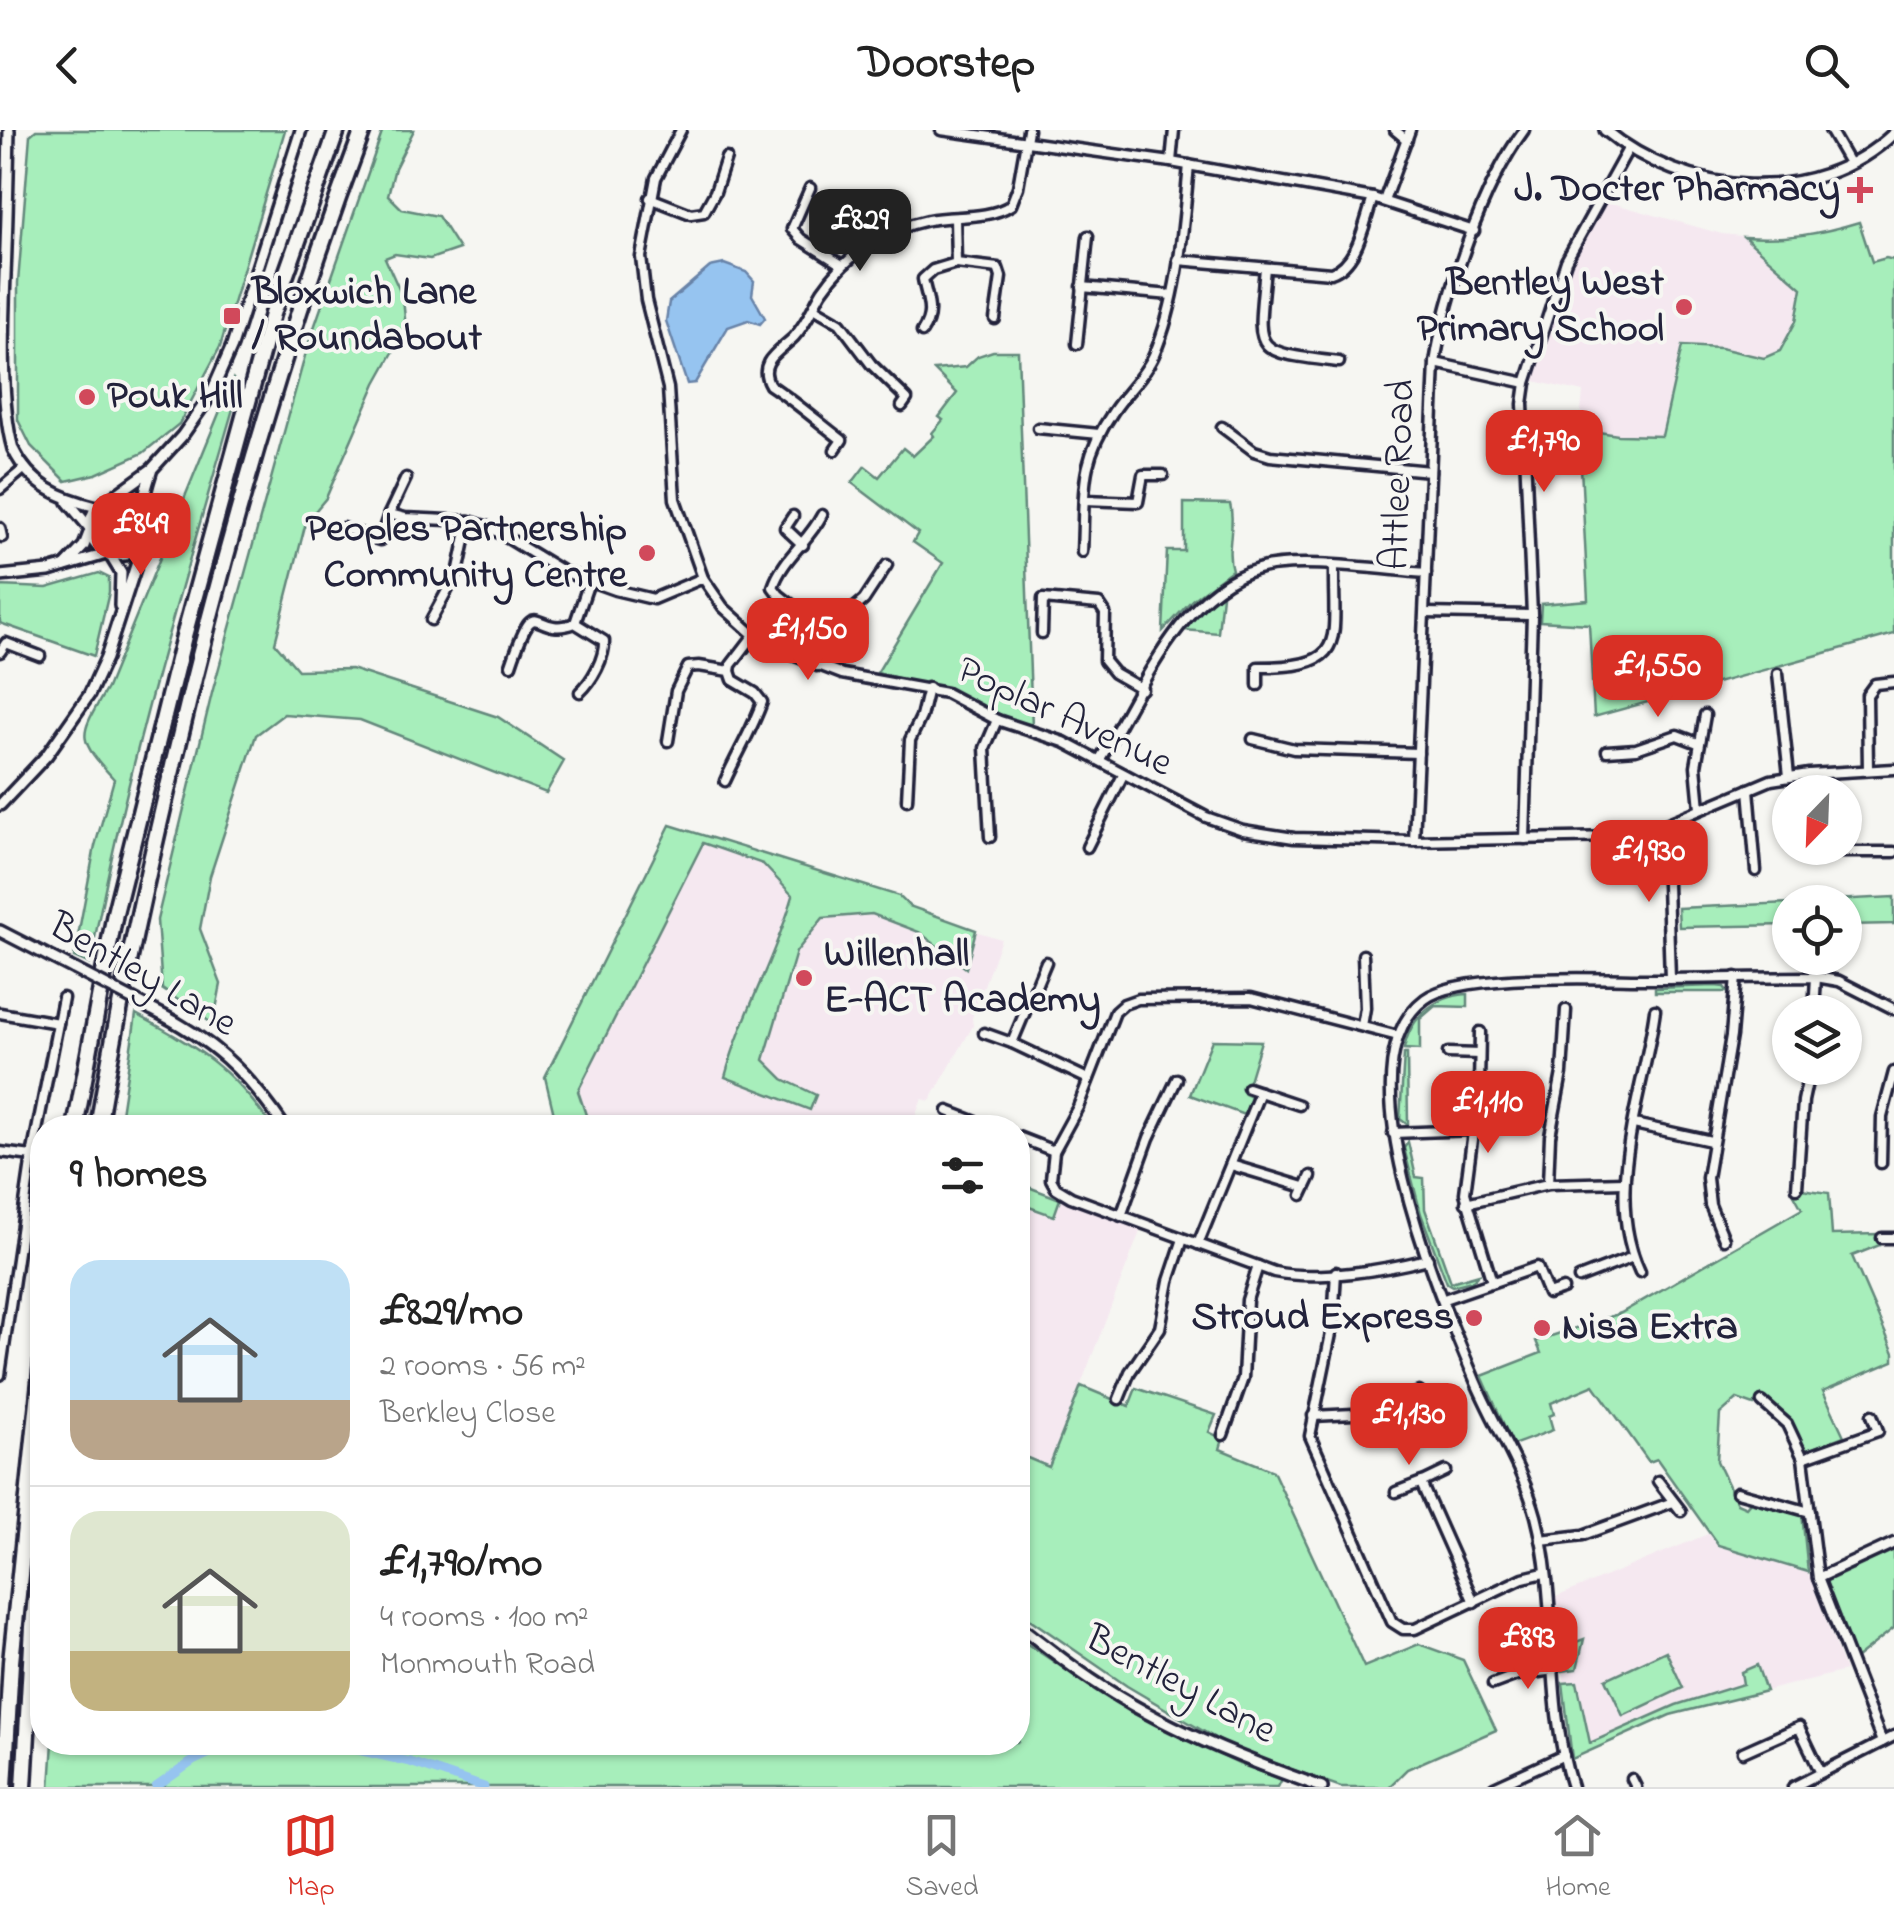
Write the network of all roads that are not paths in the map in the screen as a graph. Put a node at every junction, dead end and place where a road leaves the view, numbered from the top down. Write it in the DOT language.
graph roads {
  1 [pos="9,130"];
  2 [pos="301,130"];
  3 [pos="338,130"];
  4 [pos="363,130"];
  5 [pos="681,130"];
  6 [pos="942,130"];
  7 [pos="1028,130"];
  8 [pos="1174,130"];
  9 [pos="1396,130"];
  10 [pos="1410,130"];
  11 [pos="1524,130"];
  12 [pos="1605,130"];
  13 [pos="1830,130"];
  14 [pos="1406,140"];
  15 [pos="1892,140"];
  16 [pos="1026,141"];
  17 [pos="1628,149"];
  18 [pos="726,158"];
  19 [pos="1172,162"];
  20 [pos="1850,163"];
  21 [pos="1188,166"];
  22 [pos="810,188"];
  23 [pos="650,198"];
  24 [pos="1373,198"];
  25 [pos="1384,201"];
  26 [pos="4,215"];
  27 [pos="955,218"];
  28 [pos="1474,231"];
  29 [pos="1088,236"];
  30 [pos="1178,260"];
  31 [pos="956,263"];
  32 [pos="842,265"];
  33 [pos="1265,268"];
  34 [pos="1082,286"];
  35 [pos="1171,295"];
  36 [pos="814,308"];
  37 [pos="996,320"];
  38 [pos="922,332"];
  39 [pos="1077,344"];
  40 [pos="1339,362"];
  41 [pos="1435,363"];
  42 [pos="1526,384"];
  43 [pos="902,406"];
  44 [pos="1222,427"];
  45 [pos="1038,428"];
  46 [pos="1099,434"];
  47 [pos="835,450"];
  48 [pos="25,468"];
  49 [pos="152,469"];
  50 [pos="1430,471"];
  51 [pos="1163,475"];
  52 [pos="406,478"];
  53 [pos="0,489"];
  54 [pos="67,500"];
  55 [pos="108,500"];
  56 [pos="1085,500"];
  57 [pos="98,507"];
  58 [pos="389,514"];
  59 [pos="822,514"];
  60 [pos="793,516"];
  61 [pos="145,517"];
  62 [pos="469,521"];
  63 [pos="344,528"];
  64 [pos="89,530"];
  65 [pos="145,536"];
  66 [pos="803,545"];
  67 [pos="1082,552"];
  68 [pos="108,554"];
  69 [pos="887,565"];
  70 [pos="1334,567"];
  71 [pos="63,568"];
  72 [pos="1426,572"];
  73 [pos="0,576"];
  74 [pos="703,578"];
  75 [pos="589,582"];
  76 [pos="1425,613"];
  77 [pos="120,614"];
  78 [pos="1532,615"];
  79 [pos="431,620"];
  80 [pos="575,623"];
  81 [pos="827,632"];
  82 [pos="1042,633"];
  83 [pos="754,635"];
  84 [pos="0,652"];
  85 [pos="40,656"];
  86 [pos="511,665"];
  87 [pos="818,666"];
  88 [pos="730,671"];
  89 [pos="1790,680"];
  90 [pos="1894,682"];
  91 [pos="1258,685"];
  92 [pos="928,688"];
  93 [pos="1142,690"];
  94 [pos="580,692"];
  95 [pos="1705,716"];
  96 [pos="996,720"];
  97 [pos="1253,740"];
  98 [pos="668,741"];
  99 [pos="1698,743"];
  100 [pos="1607,751"];
  101 [pos="1418,753"];
  102 [pos="1100,759"];
  103 [pos="1894,769"];
  104 [pos="1868,770"];
  105 [pos="1122,775"];
  106 [pos="1789,775"];
  107 [pos="1802,775"];
  108 [pos="725,781"];
  109 [pos="1772,781"];
  110 [pos="1749,788"];
  111 [pos="907,800"];
  112 [pos="1,802"];
  113 [pos="1700,808"];
  114 [pos="1659,827"];
  115 [pos="990,837"];
  116 [pos="1525,839"];
  117 [pos="1414,841"];
  118 [pos="1086,848"];
  119 [pos="1862,851"];
  120 [pos="1894,852"];
  121 [pos="1740,860"];
  122 [pos="1754,860"];
  123 [pos="1756,871"];
  124 [pos="0,930"];
  125 [pos="1046,962"];
  126 [pos="1352,962"];
  127 [pos="1816,976"];
  128 [pos="1736,977"];
  129 [pos="1670,979"];
  130 [pos="1815,995"];
  131 [pos="63,998"];
  132 [pos="1566,1010"];
  133 [pos="1654,1010"];
  134 [pos="1894,1010"];
  135 [pos="0,1013"];
  136 [pos="58,1023"];
  137 [pos="1638,1024"];
  138 [pos="1362,1026"];
  139 [pos="1551,1026"];
  140 [pos="1564,1026"];
  141 [pos="1652,1026"];
  142 [pos="1480,1032"];
  143 [pos="1398,1036"];
  144 [pos="1012,1043"];
  145 [pos="988,1047"];
  146 [pos="1448,1053"];
  147 [pos="1479,1054"];
  148 [pos="1894,1072"];
  149 [pos="1088,1079"];
  150 [pos="1177,1080"];
  151 [pos="1806,1085"];
  152 [pos="1248,1088"];
  153 [pos="1260,1092"];
  154 [pos="1299,1105"];
  155 [pos="948,1111"];
  156 [pos="40,1115"];
  157 [pos="77,1115"];
  158 [pos="100,1115"];
  159 [pos="275,1115"];
  160 [pos="958,1115"];
  161 [pos="1634,1124"];
  162 [pos="1473,1130"];
  163 [pos="1393,1133"];
  164 [pos="1711,1141"];
  165 [pos="1030,1142"];
  166 [pos="1054,1151"];
  167 [pos="1881,1151"];
  168 [pos="0,1152"];
  169 [pos="1894,1152"];
  170 [pos="30,1156"];
  171 [pos="1880,1162"];
  172 [pos="1232,1164"];
  173 [pos="30,1170"];
  174 [pos="1786,1175"];
  175 [pos="1311,1176"];
  176 [pos="1797,1176"];
  177 [pos="1624,1182"];
  178 [pos="1548,1184"];
  179 [pos="1796,1188"];
  180 [pos="1466,1204"];
  181 [pos="1121,1216"];
  182 [pos="1720,1229"];
  183 [pos="1709,1234"];
  184 [pos="1882,1238"];
  185 [pos="1894,1238"];
  186 [pos="1183,1239"];
  187 [pos="1724,1239"];
  188 [pos="1198,1244"];
  189 [pos="1632,1257"];
  190 [pos="1428,1259"];
  191 [pos="1258,1266"];
  192 [pos="1336,1272"];
  193 [pos="1640,1272"];
  194 [pos="1579,1278"];
  195 [pos="1492,1282"];
  196 [pos="1563,1289"];
  197 [pos="1444,1300"];
  198 [pos="0,1375"];
  199 [pos="1420,1392"];
  200 [pos="1119,1399"];
  201 [pos="1762,1402"];
  202 [pos="1872,1415"];
  203 [pos="1313,1416"];
  204 [pos="1223,1435"];
  205 [pos="1802,1458"];
  206 [pos="1446,1470"];
  207 [pos="1658,1481"];
  208 [pos="30,1482"];
  209 [pos="1423,1486"];
  210 [pos="1396,1492"];
  211 [pos="1737,1492"];
  212 [pos="1674,1502"];
  213 [pos="1681,1512"];
  214 [pos="1810,1512"];
  215 [pos="1541,1540"];
  216 [pos="1894,1543"];
  217 [pos="1544,1573"];
  218 [pos="1818,1578"];
  219 [pos="1474,1602"];
  220 [pos="1030,1635"];
  221 [pos="1554,1670"];
  222 [pos="30,1680"];
  223 [pos="1493,1684"];
  224 [pos="1894,1736"];
  225 [pos="1882,1742"];
  226 [pos="1742,1752"];
  227 [pos="1564,1755"];
  228 [pos="1820,1771"];
  229 [pos="1318,1786"];
  230 [pos="4,1787"];
  231 [pos="24,1787"];
  232 [pos="1494,1787"];
  233 [pos="1572,1787"];
  234 [pos="1793,1787"];
  1 -- 26 [label="street"];
  2 -- 49 [label="street"];
  3 -- 157 [label="highway"];
  4 -- 158 [label="highway"];
  5 -- 23 [label="street, Poplar Avenue"];
  6 -- 16 [label="street"];
  7 -- 16 [label="street"];
  8 -- 19 [label="street"];
  9 -- 14 [label="street"];
  10 -- 14 [label="street"];
  11 -- 28 [label="street, Attlee Road"];
  12 -- 17 [label="street"];
  13 -- 20 [label="street"];
  14 -- 25 [label="street"];
  15 -- 20 [label="street"];
  16 -- 19 [label="street"];
  16 -- 27 [label="street"];
  17 -- 20 [label="street"];
  17 -- 42 [label="street"];
  18 -- 23 [label="street"];
  19 -- 21 [label="street"];
  21 -- 24 [label="street"];
  21 -- 30 [label="street"];
  22 -- 32 [label="street"];
  23 -- 74 [label="street, Poplar Avenue"];
  24 -- 25 [label="street"];
  24 -- 33 [label="street"];
  25 -- 28 [label="street"];
  26 -- 48 [label="street"];
  27 -- 31 [label="street"];
  27 -- 32 [label="street"];
  28 -- 41 [label="street, Attlee Road"];
  29 -- 34 [label="street"];
  30 -- 33 [label="street"];
  30 -- 35 [label="street"];
  31 -- 37 [label="street"];
  31 -- 38 [label="street"];
  32 -- 36 [label="street"];
  33 -- 40 [label="street"];
  34 -- 35 [label="street"];
  34 -- 39 [label="street"];
  35 -- 46 [label="street"];
  36 -- 43 [label="street"];
  36 -- 47 [label="street"];
  41 -- 42 [label="street"];
  41 -- 50 [label="street, Attlee Road"];
  42 -- 78 [label="street"];
  44 -- 50 [label="street"];
  45 -- 46 [label="street"];
  46 -- 56 [label="street"];
  48 -- 53 [label="street"];
  48 -- 54 [label="street"];
  49 -- 55 [label="street"];
  49 -- 61 [label="street"];
  50 -- 72 [label="street, Attlee Road"];
  51 -- 56 [label="street"];
  52 -- 58 [label="street"];
  54 -- 57 [label="street"];
  54 -- 64 [label="street"];
  55 -- 57 [label="street"];
  55 -- 61 [label="street"];
  56 -- 67 [label="street"];
  57 -- 64 [label="street"];
  58 -- 62 [label="street"];
  58 -- 63 [label="street"];
  59 -- 66 [label="street"];
  60 -- 66 [label="street"];
  61 -- 65 [label="street"];
  62 -- 75 [label="street"];
  62 -- 79 [label="street"];
  64 -- 68 [label="street"];
  64 -- 71 [label="street"];
  65 -- 68 [label="street"];
  65 -- 77 [label="street"];
  66 -- 81 [label="street"];
  68 -- 71 [label="street"];
  68 -- 77 [label="street"];
  69 -- 81 [label="street"];
  70 -- 72 [label="street"];
  70 -- 91 [label="street"];
  70 -- 93 [label="street"];
  71 -- 73 [label="street"];
  72 -- 76 [label="street, Attlee Road"];
  74 -- 75 [label="street"];
  74 -- 83 [label="street, Poplar Avenue"];
  75 -- 80 [label="street"];
  76 -- 78 [label="street"];
  76 -- 101 [label="street, Attlee Road"];
  77 -- 112 [label="street"];
  78 -- 116 [label="street"];
  80 -- 86 [label="street"];
  80 -- 94 [label="street"];
  81 -- 87 [label="street"];
  82 -- 93 [label="street"];
  83 -- 87 [label="street, Poplar Avenue"];
  83 -- 88 [label="street"];
  84 -- 85 [label="street"];
  87 -- 92 [label="street, Poplar Avenue"];
  88 -- 98 [label="street"];
  88 -- 108 [label="street"];
  89 -- 106 [label="street"];
  90 -- 104 [label="street"];
  92 -- 96 [label="street, Poplar Avenue"];
  92 -- 111 [label="street"];
  93 -- 102 [label="street"];
  95 -- 99 [label="street"];
  96 -- 102 [label="street, Poplar Avenue"];
  96 -- 115 [label="street"];
  97 -- 101 [label="street"];
  99 -- 100 [label="street"];
  99 -- 113 [label="street"];
  101 -- 117 [label="street, Attlee Road"];
  102 -- 105 [label="street, Poplar Avenue"];
  103 -- 104 [label="street, Poplar Avenue"];
  104 -- 107 [label="street, Poplar Avenue"];
  105 -- 117 [label="street, Poplar Avenue"];
  105 -- 118 [label="street"];
  109 -- 110 [label="street, Poplar Avenue"];
  110 -- 113 [label="street, Poplar Avenue"];
  110 -- 122 [label="street"];
  113 -- 114 [label="street, Poplar Avenue"];
  114 -- 116 [label="street, Poplar Avenue"];
  114 -- 129 [label="street"];
  116 -- 117 [label="street, Poplar Avenue"];
  119 -- 120 [label="street"];
  121 -- 122 [label="street"];
  122 -- 123 [label="street"];
  124 -- 159 [label="street, Bentley Lane, bridge"];
  125 -- 144 [label="street"];
  126 -- 138 [label="street"];
  127 -- 128 [label="street"];
  127 -- 130 [label="street"];
  127 -- 134 [label="street"];
  128 -- 129 [label="street"];
  128 -- 164 [label="street"];
  129 -- 143 [label="street"];
  131 -- 136 [label="street"];
  132 -- 140 [label="street"];
  133 -- 141 [label="street"];
  135 -- 136 [label="street"];
  136 -- 156 [label="street"];
  137 -- 141 [label="street"];
  138 -- 143 [label="street"];
  138 -- 149 [label="street"];
  139 -- 140 [label="street"];
  140 -- 178 [label="street"];
  141 -- 161 [label="street"];
  142 -- 147 [label="street"];
  143 -- 163 [label="street"];
  144 -- 145 [label="street"];
  144 -- 149 [label="street"];
  146 -- 147 [label="street"];
  147 -- 162 [label="street"];
  148 -- 167 [label="street"];
  149 -- 166 [label="street"];
  150 -- 181 [label="street"];
  151 -- 176 [label="street"];
  152 -- 153 [label="street"];
  153 -- 154 [label="street"];
  153 -- 172 [label="street"];
  155 -- 160 [label="street"];
  161 -- 164 [label="street"];
  161 -- 177 [label="street"];
  162 -- 163 [label="street"];
  162 -- 180 [label="street"];
  163 -- 190 [label="street"];
  164 -- 182 [label="street"];
  165 -- 166 [label="street"];
  166 -- 181 [label="street"];
  167 -- 169 [label="street"];
  167 -- 171 [label="street"];
  168 -- 170 [label="street"];
  172 -- 175 [label="street"];
  172 -- 188 [label="street"];
  173 -- 198 [label="street"];
  174 -- 176 [label="street"];
  176 -- 179 [label="street"];
  177 -- 178 [label="street"];
  177 -- 189 [label="street"];
  178 -- 180 [label="street"];
  180 -- 195 [label="street"];
  181 -- 186 [label="street"];
  182 -- 183 [label="street"];
  182 -- 187 [label="street"];
  184 -- 185 [label="street"];
  186 -- 188 [label="street"];
  186 -- 200 [label="street"];
  188 -- 191 [label="street"];
  189 -- 193 [label="street"];
  189 -- 194 [label="street"];
  190 -- 192 [label="street"];
  190 -- 197 [label="street"];
  191 -- 192 [label="street"];
  191 -- 204 [label="street"];
  192 -- 203 [label="street"];
  195 -- 196 [label="street"];
  195 -- 197 [label="street"];
  197 -- 215 [label="street"];
  199 -- 203 [label="street"];
  201 -- 205 [label="street"];
  202 -- 205 [label="street"];
  203 -- 219 [label="street"];
  205 -- 214 [label="street"];
  206 -- 209 [label="street"];
  207 -- 212 [label="street"];
  208 -- 230 [label="highway"];
  209 -- 210 [label="street"];
  209 -- 219 [label="street"];
  211 -- 214 [label="street"];
  212 -- 213 [label="street"];
  212 -- 215 [label="street"];
  214 -- 218 [label="street"];
  215 -- 217 [label="street"];
  216 -- 218 [label="street"];
  217 -- 219 [label="street"];
  217 -- 221 [label="street"];
  218 -- 225 [label="street"];
  220 -- 229 [label="street, Bentley Lane"];
  221 -- 223 [label="street"];
  221 -- 227 [label="street"];
  222 -- 231 [label="highway"];
  224 -- 225 [label="street"];
  225 -- 228 [label="street"];
  226 -- 228 [label="street"];
  227 -- 232 [label="street"];
  227 -- 233 [label="street"];
  228 -- 234 [label="street"];
}
